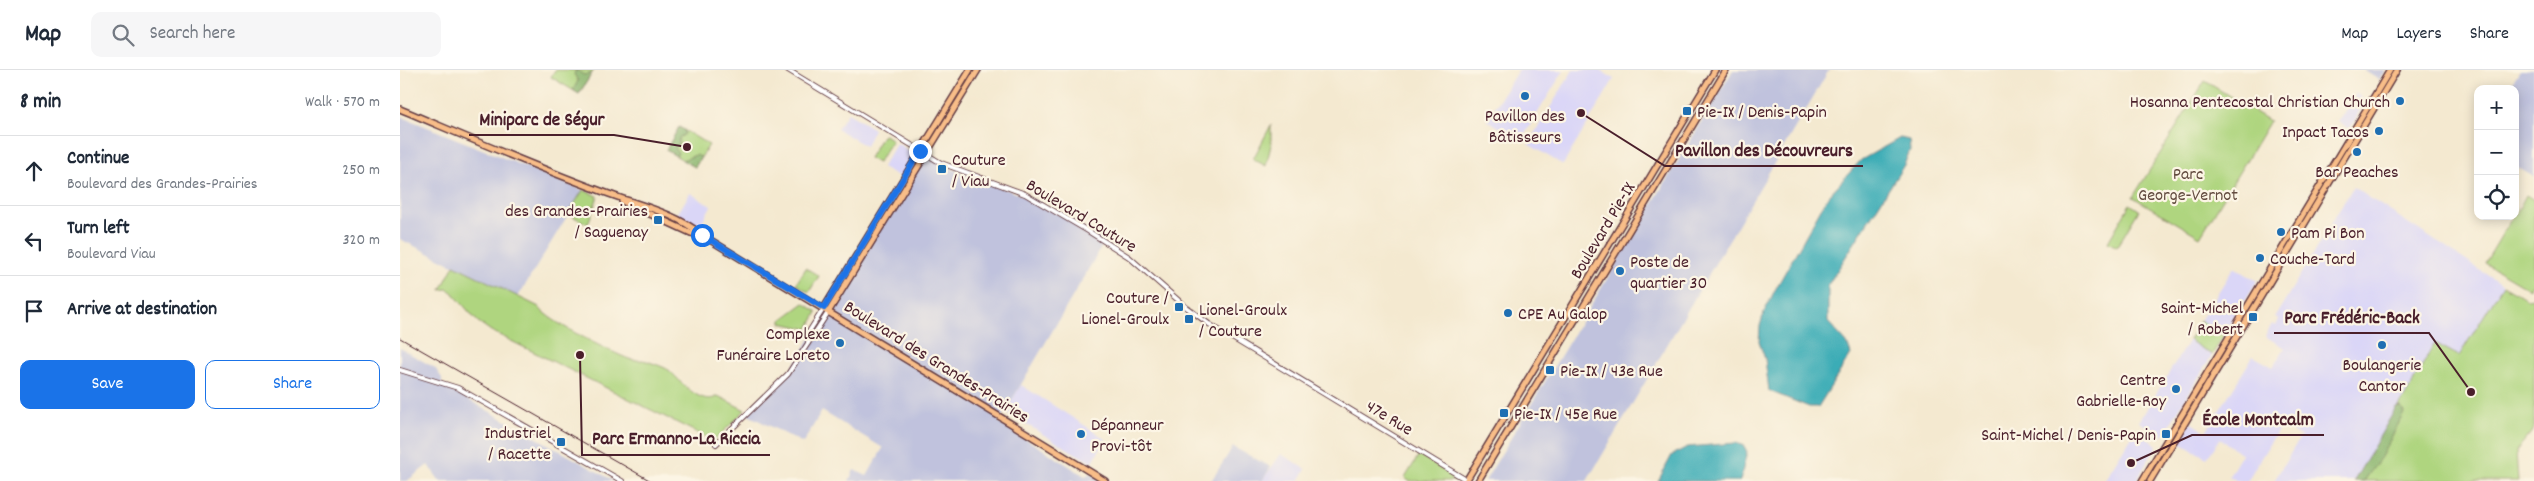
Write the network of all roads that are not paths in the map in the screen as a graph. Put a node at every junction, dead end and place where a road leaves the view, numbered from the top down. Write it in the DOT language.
graph roads {
  1 [pos="788,70"];
  2 [pos="970,70"];
  3 [pos="978,70"];
  4 [pos="1715,70"];
  5 [pos="1726,70"];
  6 [pos="2390,70"];
  7 [pos="2397,70"];
  8 [pos="400,109"];
  9 [pos="923,153"];
  10 [pos="826,310"];
  11 [pos="400,370"];
  12 [pos="1297,377"];
  13 [pos="716,444"];
  14 [pos="622,481"];
  15 [pos="1105,481"];
  16 [pos="1467,481"];
  17 [pos="1478,481"];
  18 [pos="2142,481"];
  19 [pos="2150,481"];
  1 -- 9 [label="street, Boulevard Couture"];
  2 -- 9 [label="main road"];
  3 -- 9 [label="main road"];
  4 -- 16 [label="main road, Boulevard Pie-IX"];
  5 -- 17 [label="main road, Boulevard Pie-IX"];
  6 -- 18 [label="main road"];
  7 -- 19 [label="main road"];
  8 -- 10 [label="main road, Boulevard des Grandes-Prairies"];
  9 -- 10 [label="main road"];
  9 -- 12 [label="street, Boulevard Couture"];
  10 -- 13 [label="street"];
  10 -- 15 [label="main road, Boulevard des Grandes-Prairies"];
  11 -- 14 [label="street"];
  12 -- 16 [label="street, 47e Rue"];
}
